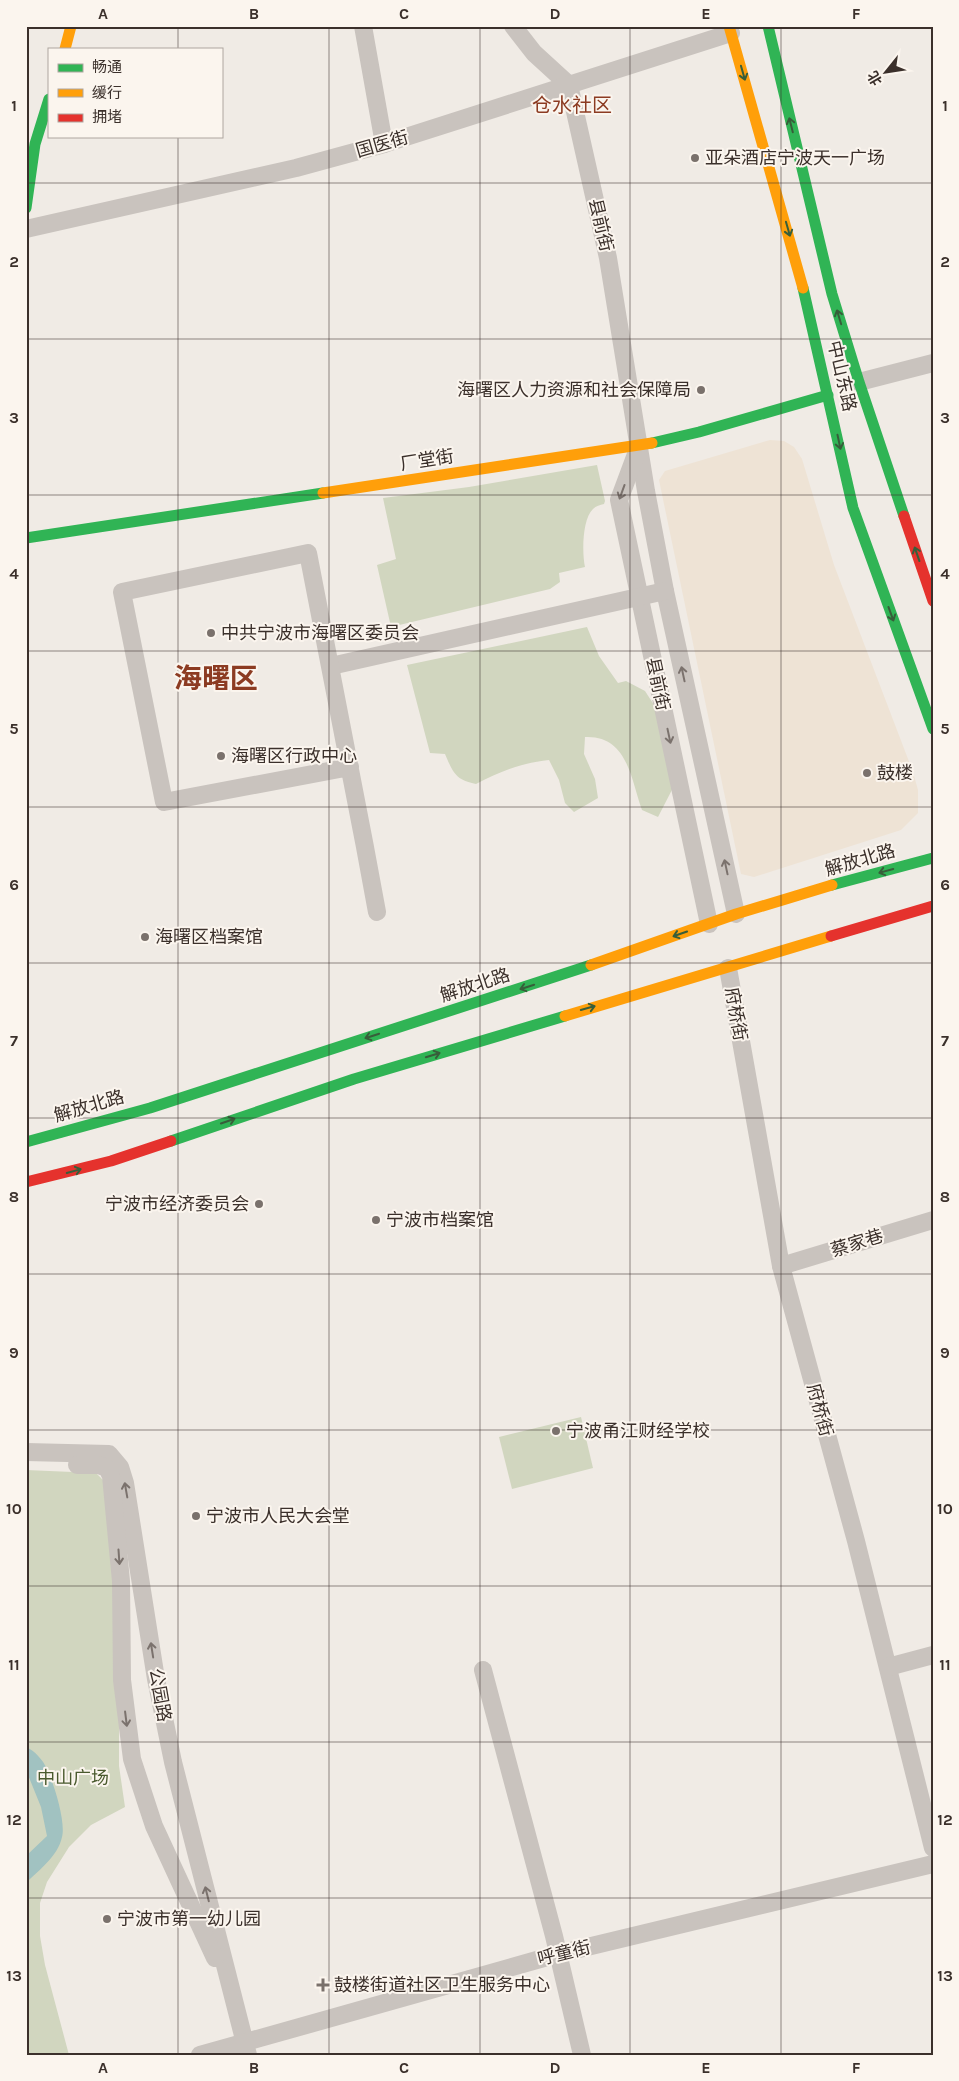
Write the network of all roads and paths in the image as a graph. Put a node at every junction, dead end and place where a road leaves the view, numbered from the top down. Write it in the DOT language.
graph roads {
  1 [pos="72,26"];
  2 [pos="363,26"];
  3 [pos="513,26"];
  4 [pos="768,26"];
  5 [pos="730,30"];
  6 [pos="64,48"];
  7 [pos="569,85"];
  8 [pos="48,103"];
  9 [pos="384,144"];
  10 [pos="26,208"];
  11 [pos="26,229"];
  12 [pos="933,363"];
  13 [pos="859,382"];
  14 [pos="828,394"];
  15 [pos="639,446"];
  16 [pos="26,538"];
  17 [pos="665,592"];
  18 [pos="639,596"];
  19 [pos="933,600"];
  20 [pos="331,666"];
  21 [pos="933,729"];
  22 [pos="350,767"];
  23 [pos="933,858"];
  24 [pos="933,906"];
  25 [pos="377,912"];
  26 [pos="736,914"];
  27 [pos="709,924"];
  28 [pos="728,968"];
  29 [pos="26,1142"];
  30 [pos="26,1182"];
  31 [pos="933,1220"];
  32 [pos="781,1266"];
  33 [pos="26,1452"];
  34 [pos="26,1464"];
  35 [pos="933,1654"];
  36 [pos="888,1666"];
  37 [pos="483,1670"];
  38 [pos="933,1848"];
  39 [pos="933,1864"];
  40 [pos="558,1954"];
  41 [pos="247,2049"];
  42 [pos="200,2055"];
  43 [pos="582,2055"];
  1 -- 6 [label="main road"];
  2 -- 9 [label="street"];
  3 -- 7 [label="street"];
  13 -- 4 [label="main road, 中山东路, one-way"];
  5 -- 7 [label="street, 国医街"];
  5 -- 14 [label="main road, 中山东路, one-way"];
  7 -- 9 [label="street, 国医街"];
  7 -- 15 [label="street, 县前街"];
  8 -- 10 [label="main road"];
  9 -- 11 [label="street, 国医街"];
  12 -- 13 [label="street"];
  19 -- 13 [label="main road, 中山东路, one-way"];
  14 -- 15 [label="main road, 厂堂街"];
  14 -- 21 [label="main road, 中山东路, one-way"];
  15 -- 16 [label="main road, 厂堂街"];
  15 -- 17 [label="street, 县前街"];
  15 -- 18 [label="street, 县前街, one-way"];
  17 -- 18 [label="street"];
  26 -- 17 [label="street, 县前街, one-way"];
  18 -- 20 [label="street"];
  18 -- 27 [label="street, 县前街, one-way"];
  20 -- 22 [label="street"];
  20 -- 22 [label="street"];
  22 -- 25 [label="street"];
  23 -- 26 [label="main road, 解放北路, one-way"];
  24 -- 28 [label="main road"];
  26 -- 27 [label="main road, 解放北路"];
  27 -- 29 [label="main road, 解放北路, one-way"];
  30 -- 28 [label="main road, one-way"];
  28 -- 32 [label="street, 府桥街"];
  31 -- 32 [label="street, 蔡家巷"];
  32 -- 36 [label="street, 府桥街"];
  41 -- 33 [label="street, 公园路, one-way"];
  34 -- 41 [label="street, 公园路, one-way"];
  35 -- 36 [label="street"];
  36 -- 38 [label="street, 府桥街"];
  37 -- 40 [label="street"];
  39 -- 40 [label="street, 呼童街"];
  40 -- 41 [label="street, 呼童街"];
  40 -- 43 [label="street"];
  41 -- 42 [label="street, 呼童街"];
}
